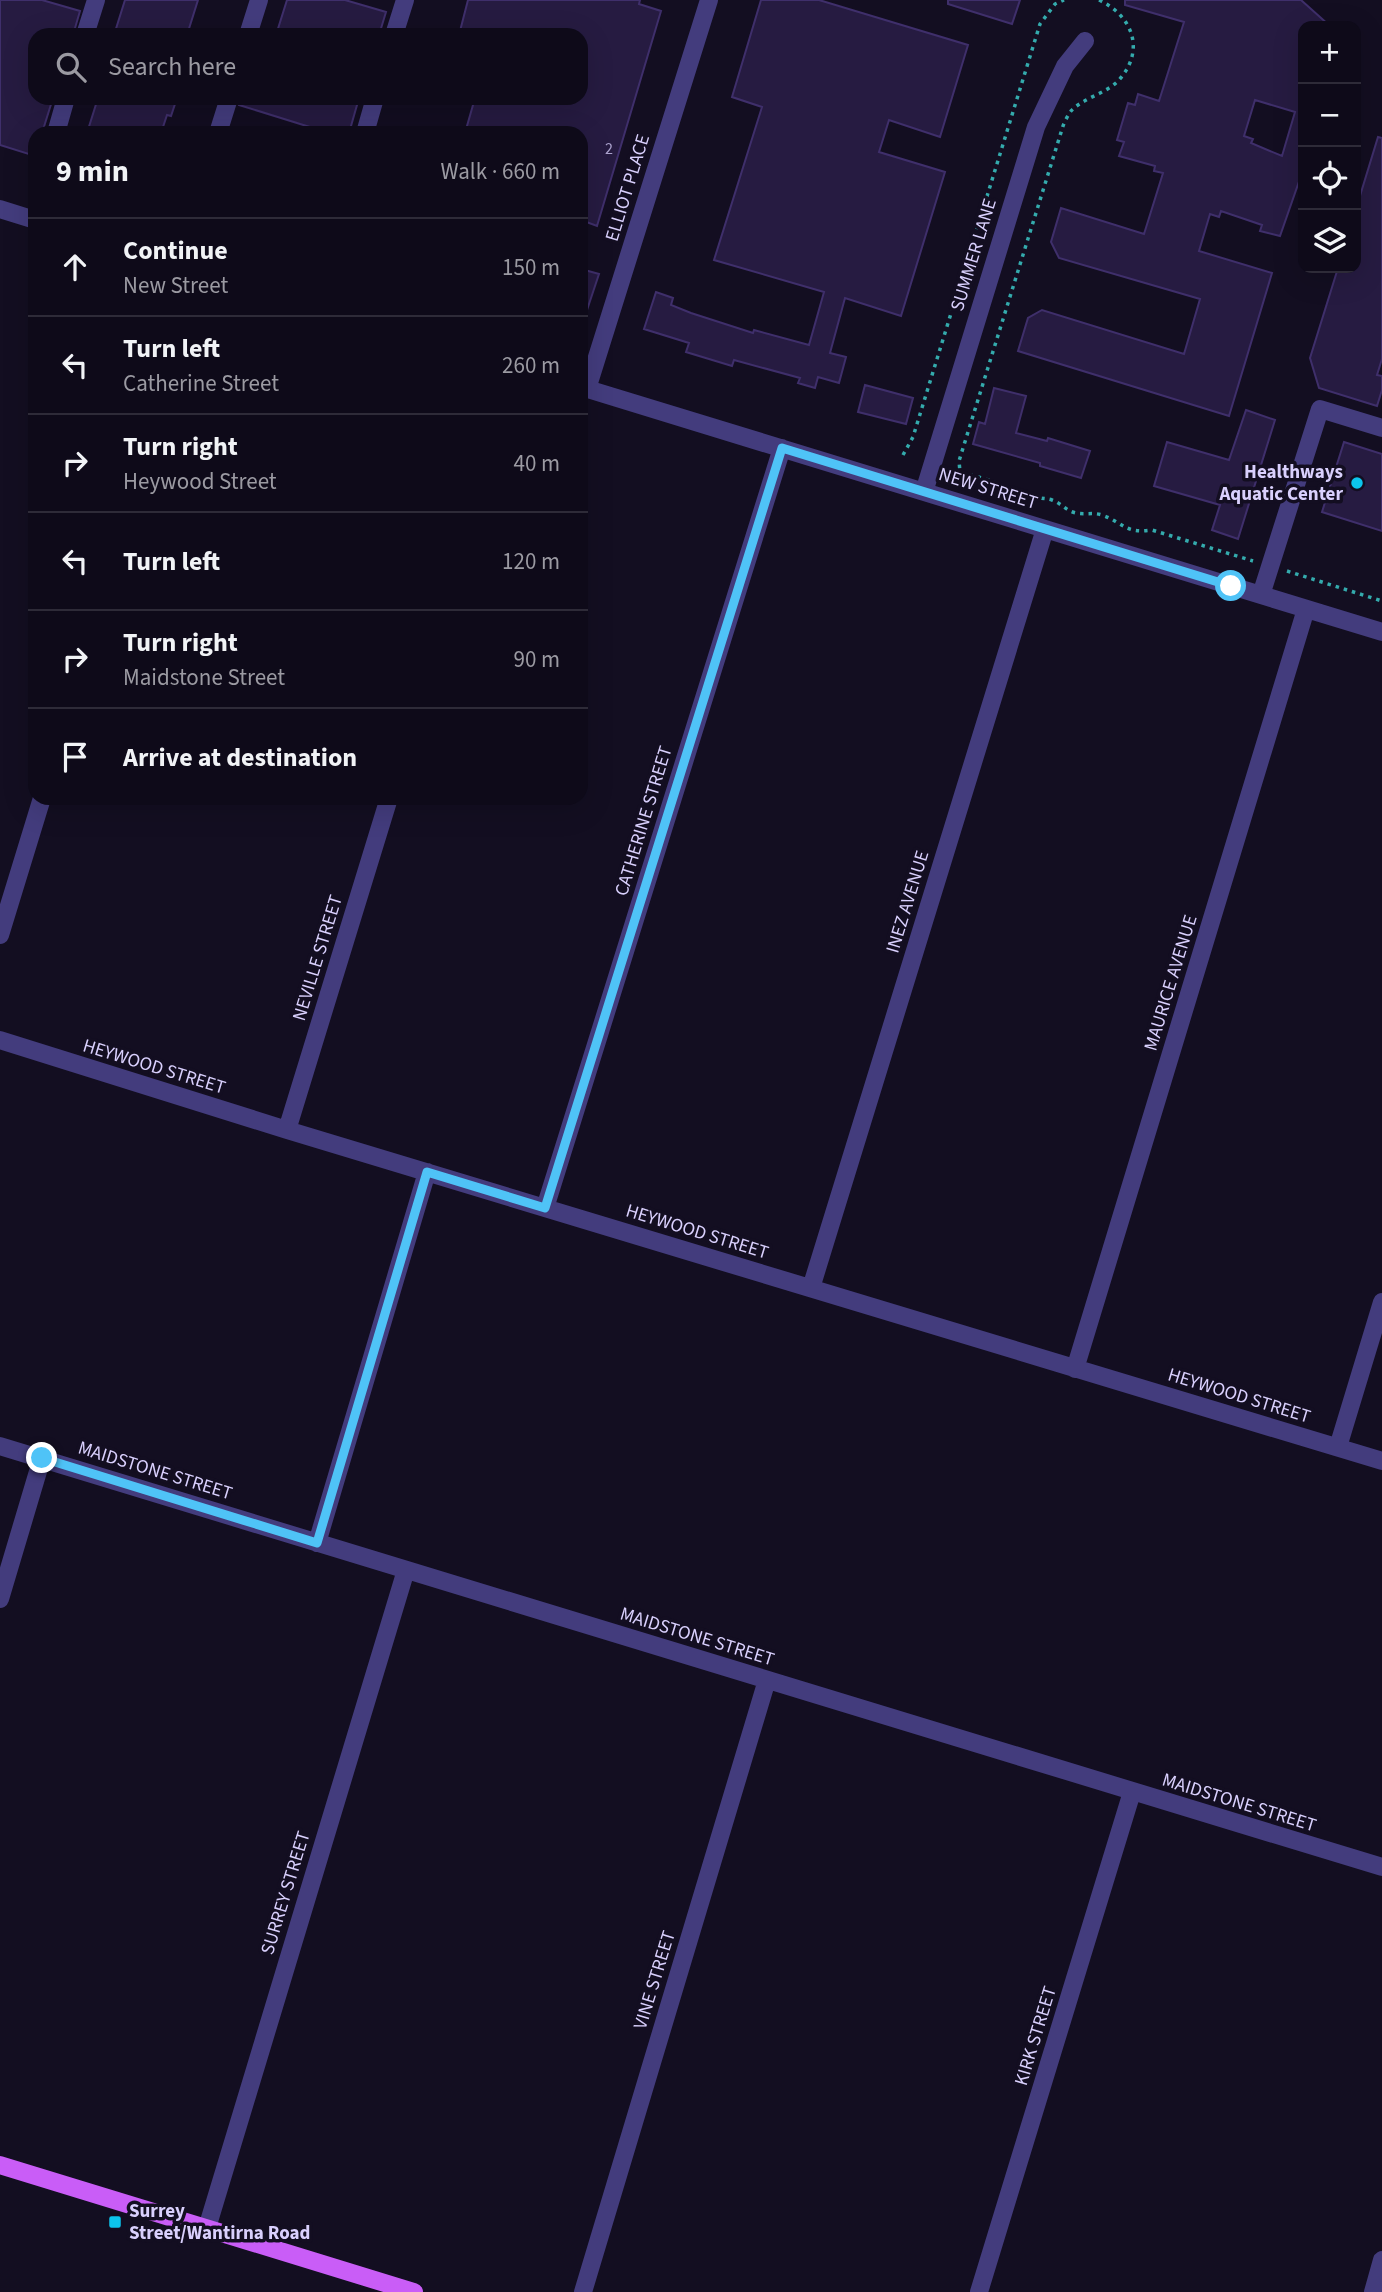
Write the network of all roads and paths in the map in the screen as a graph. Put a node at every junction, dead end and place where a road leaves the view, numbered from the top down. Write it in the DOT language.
graph roads {
  1 [pos="96,0"];
  2 [pos="259,0"];
  3 [pos="405,0"];
  4 [pos="709,0"];
  5 [pos="1064,0"];
  6 [pos="1099,0"];
  7 [pos="87,28"];
  8 [pos="250,28"];
  9 [pos="396,28"];
  10 [pos="1085,41"];
  11 [pos="64,105"];
  12 [pos="227,105"];
  13 [pos="373,105"];
  14 [pos="58,126"];
  15 [pos="220,126"];
  16 [pos="367,126"];
  17 [pos="0,209"];
  18 [pos="28,213"];
  19 [pos="588,376"];
  20 [pos="588,389"];
  21 [pos="1382,428"];
  22 [pos="782,448"];
  23 [pos="903,455"];
  24 [pos="924,492"];
  25 [pos="1045,529"];
  26 [pos="1270,566"];
  27 [pos="1261,595"];
  28 [pos="1382,601"];
  29 [pos="1306,609"];
  30 [pos="1382,632"];
  31 [pos="40,805"];
  32 [pos="386,805"];
  33 [pos="0,935"];
  34 [pos="0,1040"];
  35 [pos="287,1130"];
  36 [pos="427,1172"];
  37 [pos="545,1208"];
  38 [pos="811,1288"];
  39 [pos="1382,1302"];
  40 [pos="1075,1369"];
  41 [pos="0,1446"];
  42 [pos="1338,1447"];
  43 [pos="42,1458"];
  44 [pos="1382,1461"];
  45 [pos="317,1543"];
  46 [pos="406,1570"];
  47 [pos="0,1598"];
  48 [pos="767,1681"];
  49 [pos="1132,1793"];
  50 [pos="1382,1867"];
  51 [pos="0,2165"];
  52 [pos="207,2228"];
  53 [pos="1382,2260"];
  54 [pos="414,2292"];
  55 [pos="583,2292"];
  56 [pos="979,2292"];
  57 [pos="1373,2292"];
  1 -- 7 [label="street"];
  2 -- 8 [label="street"];
  3 -- 9 [label="street"];
  4 -- 19 [label="street, ELLIOT PLACE"];
  5 -- 23 [label="path"];
  6 -- 26 [label="path"];
  10 -- 24 [label="street, SUMMER LANE"];
  11 -- 14 [label="street"];
  12 -- 15 [label="street"];
  13 -- 16 [label="street"];
  17 -- 18 [label="street"];
  20 -- 22 [label="street, NEW STREET"];
  21 -- 26 [label="street"];
  22 -- 24 [label="street, NEW STREET"];
  22 -- 37 [label="street, CATHERINE STREET"];
  24 -- 25 [label="street, NEW STREET"];
  25 -- 27 [label="street, NEW STREET"];
  25 -- 38 [label="street, INEZ AVENUE"];
  26 -- 27 [label="street"];
  26 -- 28 [label="path"];
  27 -- 29 [label="street, NEW STREET"];
  29 -- 30 [label="street, NEW STREET"];
  29 -- 40 [label="street, MAURICE AVENUE"];
  31 -- 33 [label="street"];
  32 -- 35 [label="street, NEVILLE STREET"];
  34 -- 35 [label="street, HEYWOOD STREET"];
  35 -- 36 [label="street, HEYWOOD STREET"];
  36 -- 37 [label="street, HEYWOOD STREET"];
  36 -- 45 [label="street"];
  37 -- 38 [label="street, HEYWOOD STREET"];
  38 -- 40 [label="street, HEYWOOD STREET"];
  39 -- 42 [label="street"];
  40 -- 42 [label="street, HEYWOOD STREET"];
  41 -- 43 [label="street, MAIDSTONE STREET"];
  42 -- 44 [label="street, HEYWOOD STREET"];
  43 -- 45 [label="street, MAIDSTONE STREET"];
  43 -- 47 [label="street"];
  45 -- 46 [label="street, MAIDSTONE STREET"];
  46 -- 48 [label="street, MAIDSTONE STREET"];
  46 -- 52 [label="street, SURREY STREET"];
  48 -- 49 [label="street, MAIDSTONE STREET"];
  48 -- 55 [label="street, VINE STREET"];
  49 -- 50 [label="street, MAIDSTONE STREET"];
  49 -- 56 [label="street, KIRK STREET"];
  51 -- 52 [label="main road"];
  52 -- 54 [label="main road"];
  53 -- 57 [label="street"];
}
